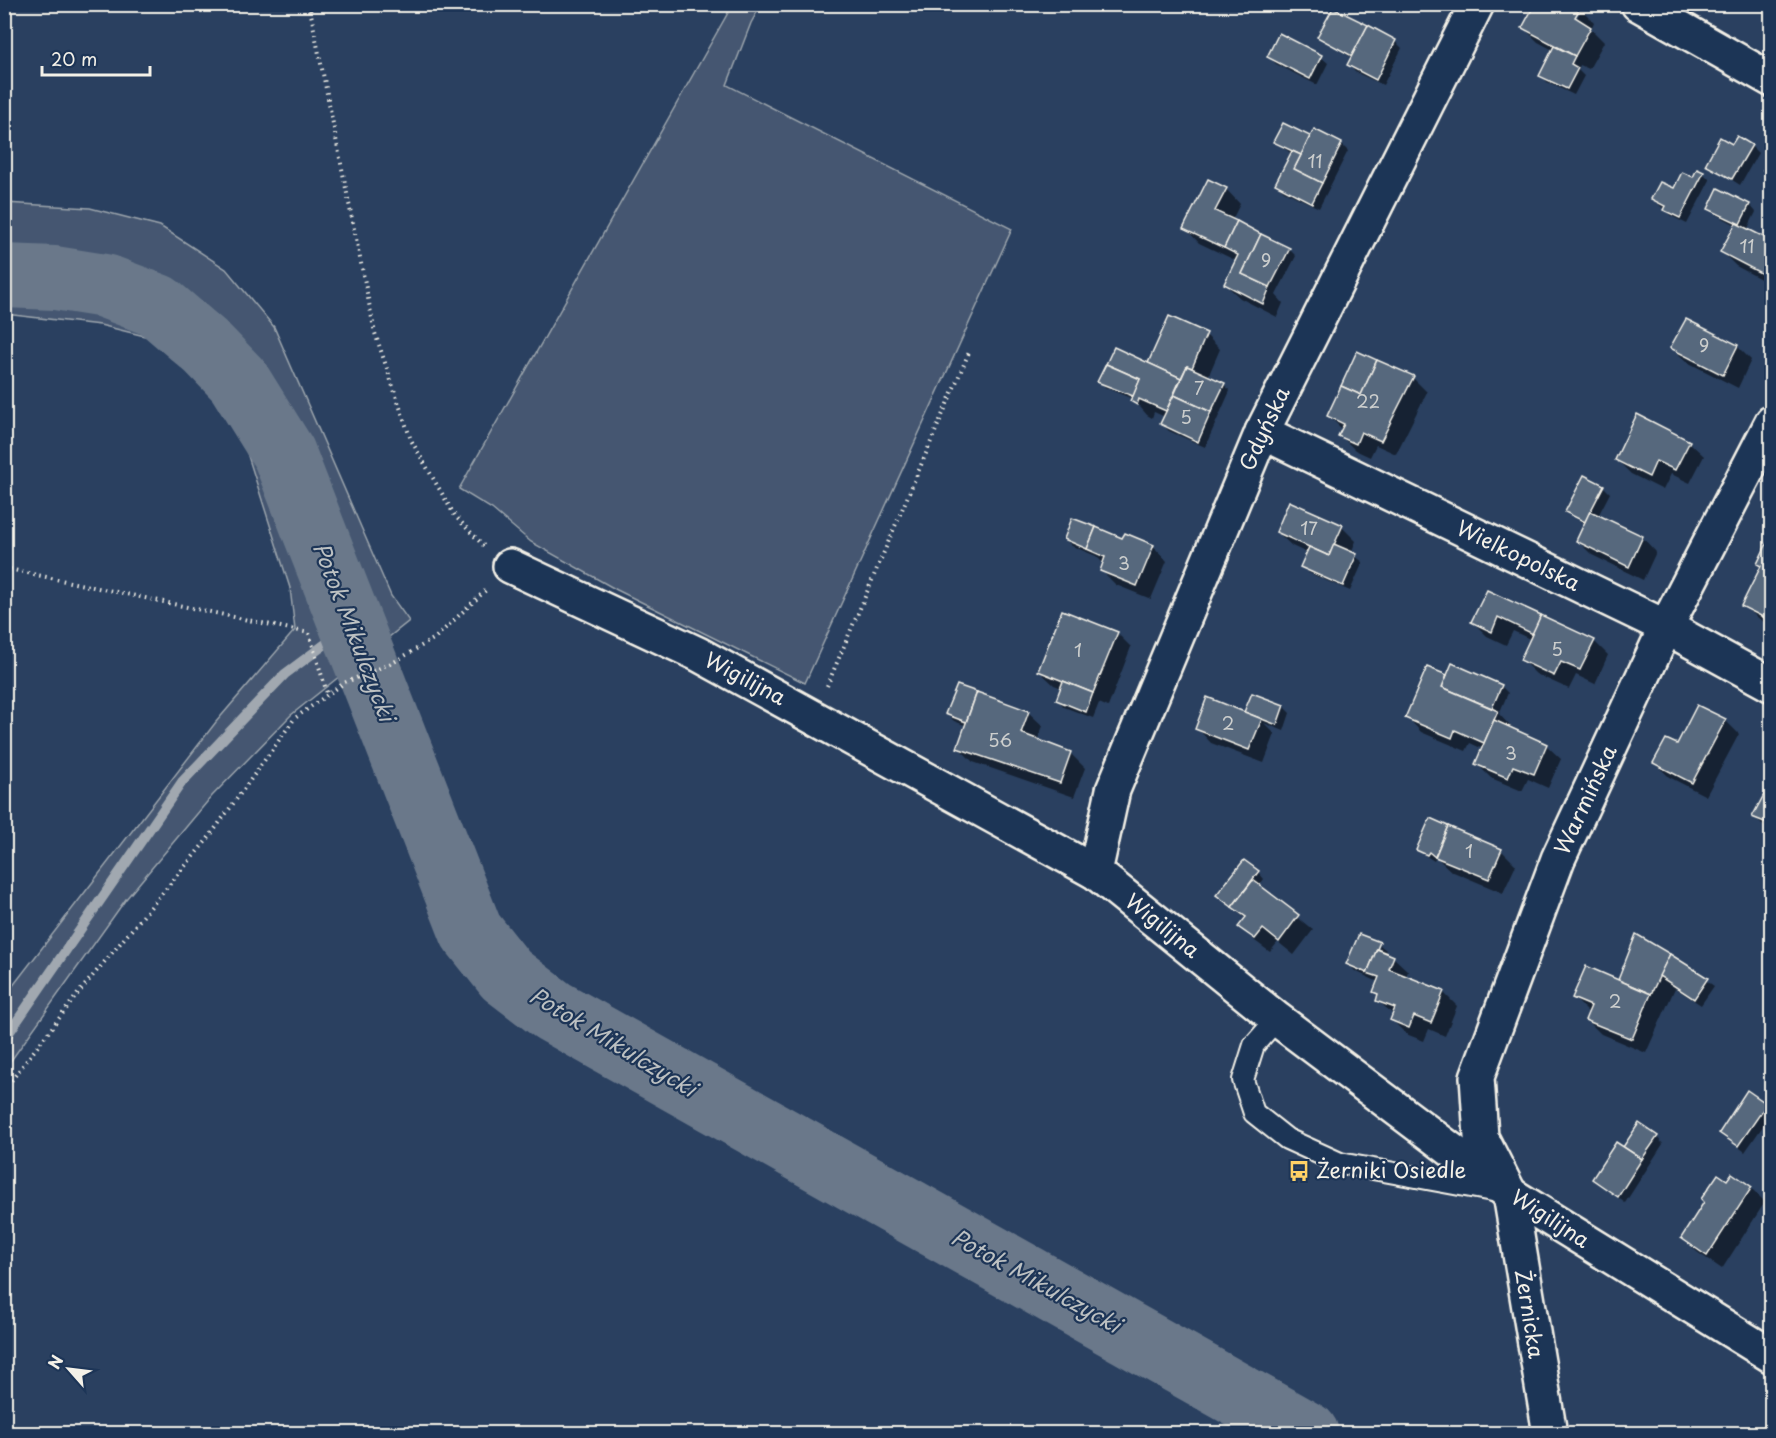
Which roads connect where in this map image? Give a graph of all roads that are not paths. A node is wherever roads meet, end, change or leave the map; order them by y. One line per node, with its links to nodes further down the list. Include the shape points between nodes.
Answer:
1 (1477, 4): 5 (street, Gdyńska)
2 (1638, 4): 3 (street)
3 (1772, 80)
4 (1772, 422): 7 (street, Warmińska)
5 (1262, 432): 7 (street, Wielkopolska); 9 (street, Gdyńska, via 1113,790)
6 (510, 566): 9 (street, Wigilijna, via 698,654)
7 (1666, 627): 8 (street, Wielkopolska); 11 (street, Warmińska, via 1558,859 1476,1077 1481,1137)
8 (1772, 685)
9 (1095, 872): 10 (street, Wigilijna)
10 (1277, 1019): 11 (street, Wigilijna); 11 (lane, via 1254,1045 1243,1080 1254,1113 1287,1139 1340,1162)
11 (1510, 1194): 12 (street, Wigilijna); 13 (street, Żernicka)
12 (1772, 1356)
13 (1550, 1434)

